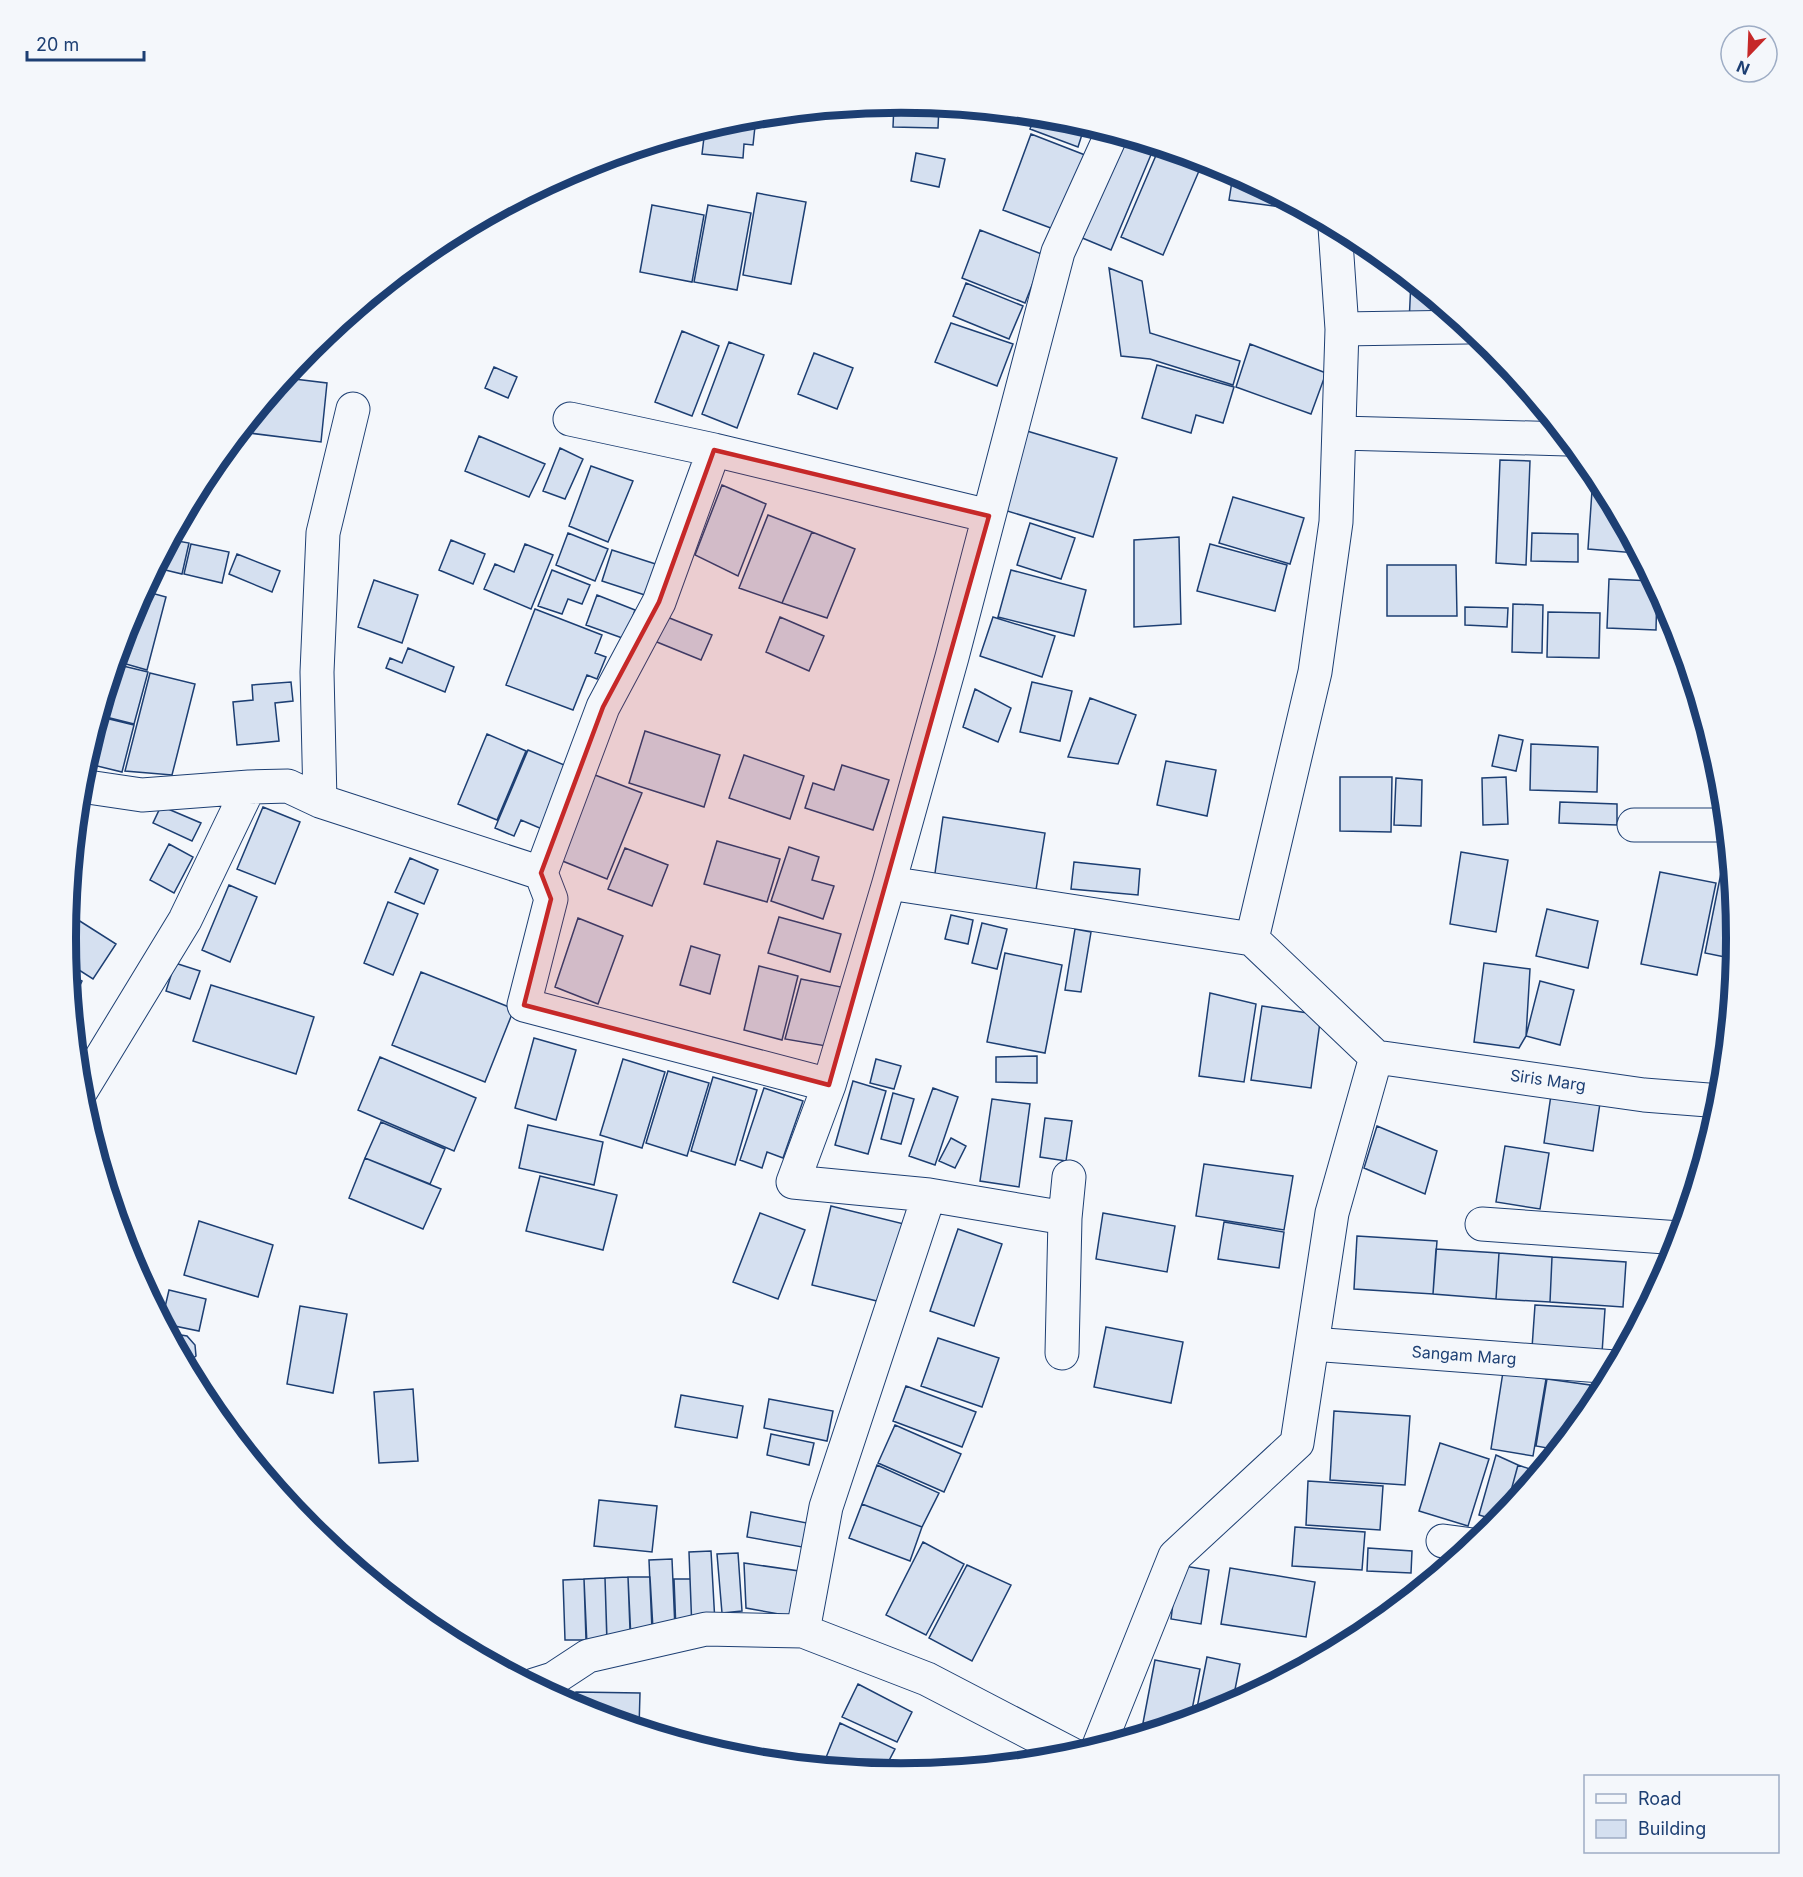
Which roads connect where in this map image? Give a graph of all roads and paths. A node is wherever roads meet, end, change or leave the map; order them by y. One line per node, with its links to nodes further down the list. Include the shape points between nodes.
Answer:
1 (1109, 140): 10 (street, via 1058,252)
2 (1336, 238): 4 (street)
3 (1455, 327): 4 (street)
4 (1342, 329): 7 (street)
5 (353, 409): 13 (street, via 322,533 317,672)
6 (570, 419): 9 (street)
7 (1341, 433): 8 (street); 18 (street, via 1336,522 1315,672)
8 (1558, 439)
9 (714, 450): 10 (street); 16 (street, via 658,602 603,707)
10 (989, 516): 17 (street)
11 (249, 786): 12 (street, via 142,795); 13 (street, via 288,786); 20 (street, via 185,920)
12 (91, 787)
13 (320, 801): 16 (street)
14 (1634, 825): 15 (street)
15 (1718, 825)
16 (541, 873): 21 (street, via 551,899 524,1005)
17 (889, 883): 18 (street); 21 (street)
18 (1252, 939): 19 (street)
19 (1376, 1057): 22 (street, Siris Marg, via 1644,1095); 28 (street, via 1332,1213)
20 (89, 1078)
21 (829, 1085): 24 (street, via 793,1182)
22 (1711, 1100)
23 (1069, 1177): 25 (street)
24 (929, 1195): 25 (street); 31 (street, via 826,1507)
25 (1065, 1218): 29 (street)
26 (1482, 1224): 27 (street)
27 (1670, 1237)
28 (1312, 1344): 30 (street, Sangam Marg); 33 (street, via 1298,1443 1175,1556)
29 (1062, 1353)
30 (1606, 1366)
31 (803, 1631): 32 (street, via 706,1629 588,1656); 34 (street, via 927,1679)
32 (549, 1684)
33 (1102, 1738)
34 (1060, 1748)

